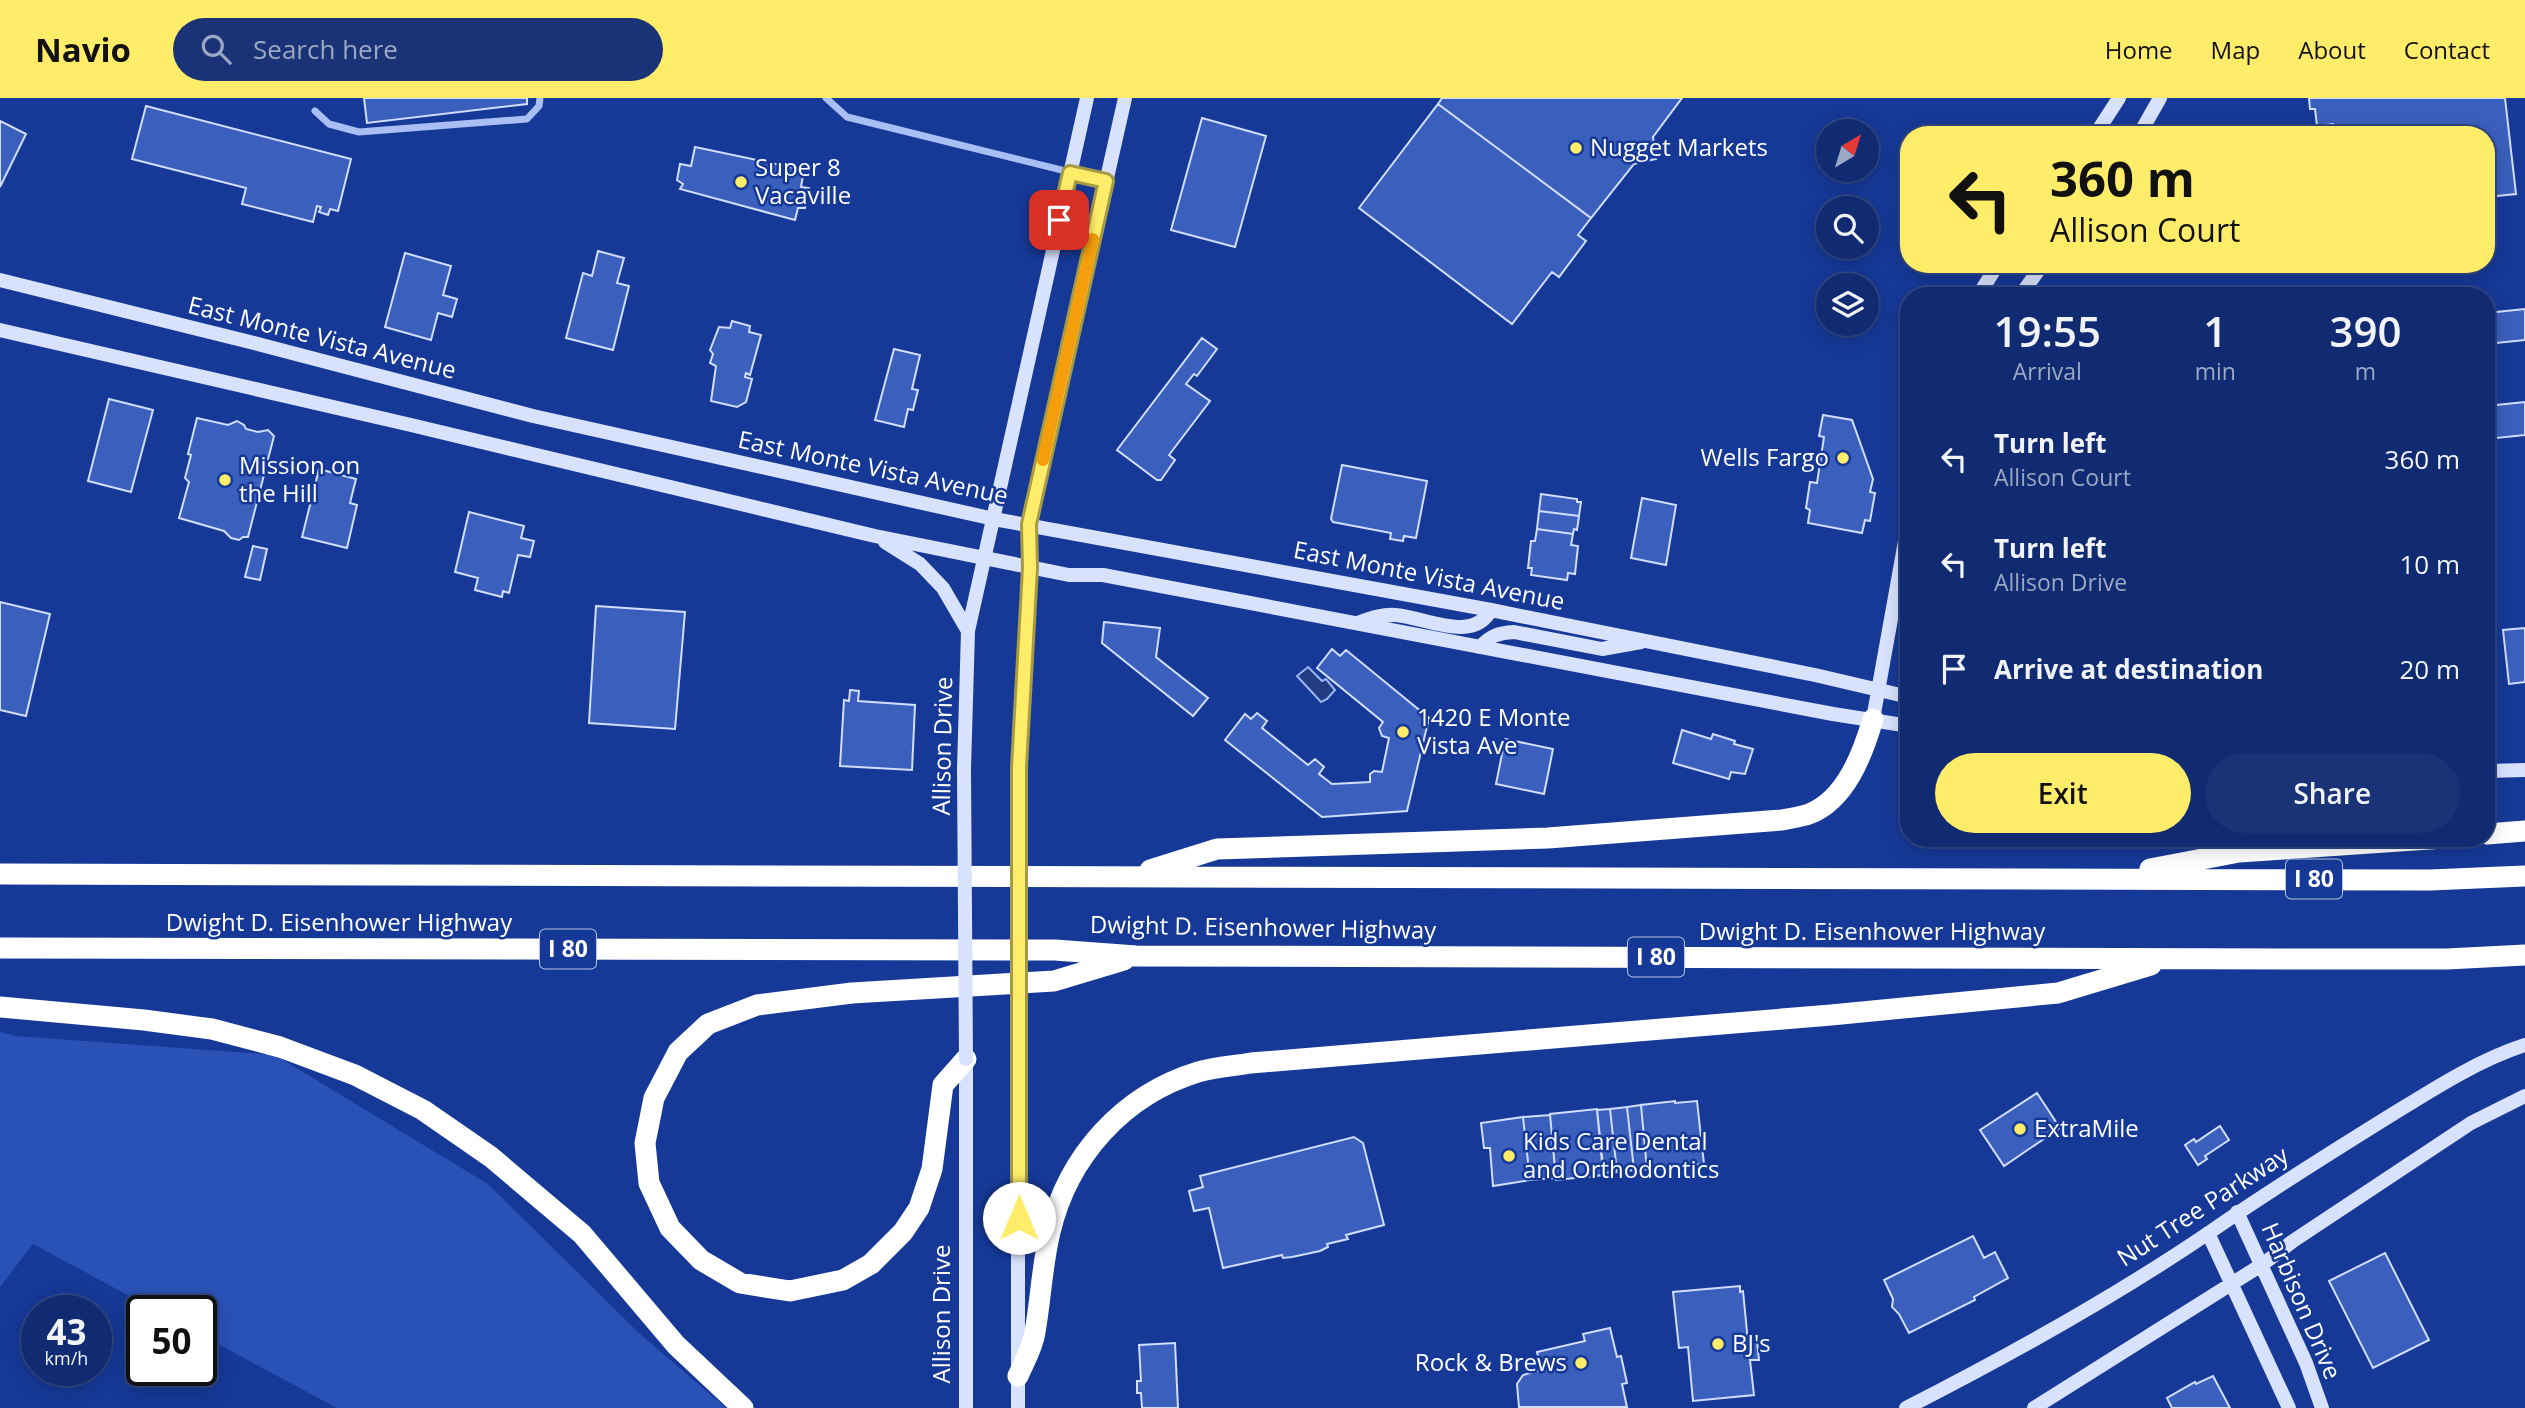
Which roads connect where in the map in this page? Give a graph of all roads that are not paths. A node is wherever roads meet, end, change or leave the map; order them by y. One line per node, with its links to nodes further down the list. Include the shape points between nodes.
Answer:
1 (540, 98): 7 (street, via 527,119 359,132 329,124)
2 (826, 98): 10 (street, via 846,117)
3 (1087, 98): 10 (main road, Allison Drive)
4 (1125, 98): 11 (main road)
5 (2119, 98): 8 (main road)
6 (2159, 99): 9 (main road)
7 (314, 111)
8 (2101, 126)
9 (2144, 126)
10 (1070, 173): 11 (street); 14 (main road, Allison Drive)
11 (1106, 181): 15 (main road)
12 (0, 281): 14 (main road, East Monte Vista Avenue, via 533,416)
13 (0, 330): 16 (main road)
14 (994, 519): 15 (main road, East Monte Vista Avenue); 17 (main road, Allison Drive)
15 (1029, 524): 18 (main road); 20 (main road, East Monte Vista Avenue)
16 (875, 536): 17 (main road); 22 (main road, via 920,564 943,588)
17 (984, 558): 18 (main road); 22 (main road, Allison Drive)
18 (1030, 568): 21 (main road, via 1103,575); 50 (main road, bridge, via 1019,767)
19 (1900, 569): 25 (main road)
20 (1491, 610): 21 (main road, via 1486,619 1470,627 1394,615); 23 (main road, East Monte Vista Avenue)
21 (1356, 623): 24 (main road)
22 (968, 631): 44 (main road, Allison Drive, bridge)
23 (1646, 641): 24 (main road, via 1602,649 1514,632 1494,634); 25 (main road, East Monte Vista Avenue)
24 (1480, 647): 27 (main road)
25 (1878, 691): 26 (main road, East Monte Vista Avenue); 27 (main road)
26 (1900, 695)
27 (1873, 719): 28 (main road); 35 (highway, via 1865,748 1832,801 1810,814 1548,838 1217,849)
28 (1900, 723)
29 (2525, 769): 30 (main road)
30 (2495, 771)
31 (2525, 831): 32 (highway)
32 (2495, 833)
33 (2312, 847): 37 (highway, via 2239,852)
34 (0, 874): 35 (highway, Dwight D. Eisenhower Highway / I 80)
35 (1129, 876): 37 (highway, Dwight D. Eisenhower Highway / I 80)
36 (2525, 876): 37 (highway, Dwight D. Eisenhower Highway / I 80, via 2430,880)
37 (2104, 878)
38 (0, 948): 40 (highway, Dwight D. Eisenhower Highway / I 80, via 1055,950)
39 (2525, 955): 41 (highway, Dwight D. Eisenhower Highway / I 80)
40 (1136, 956): 41 (highway, Dwight D. Eisenhower Highway / I 80); 44 (highway, via 1054,981 852,993 757,1005 708,1024 678,1052 660,1086 645,1143 649,1183 670,1228 701,1260 740,1283 790,1291 843,1280 871,1264 919,1208 932,1169 943,1085)
41 (2175, 958): 50 (highway, via 2058,993 1251,1063 1199,1072 1139,1098 1090,1147 1071,1175 1050,1231 1035,1335)
42 (0, 1007): 51 (highway, via 212,1029 280,1047 355,1075 423,1110 491,1157 582,1234 676,1345)
43 (2525, 1045): 46 (main road, Nut Tree Parkway, via 2497,1054 2429,1092)
44 (965, 1059): 52 (main road, Allison Drive)
45 (2525, 1096): 48 (main road, via 2471,1123)
46 (2237, 1212): 47 (main road, Nut Tree Parkway); 48 (main road, Harbison Drive)
47 (2208, 1233): 49 (main road); 54 (main road, Nut Tree Parkway, via 2056,1329)
48 (2263, 1264): 49 (main road); 57 (main road, Harbison Drive)
49 (2231, 1284): 55 (main road); 56 (main road)
50 (1018, 1376): 53 (main road)
51 (743, 1408)
52 (966, 1408)
53 (1018, 1408)
54 (1906, 1408)
55 (2034, 1408)
56 (2289, 1408)
57 (2322, 1408)

